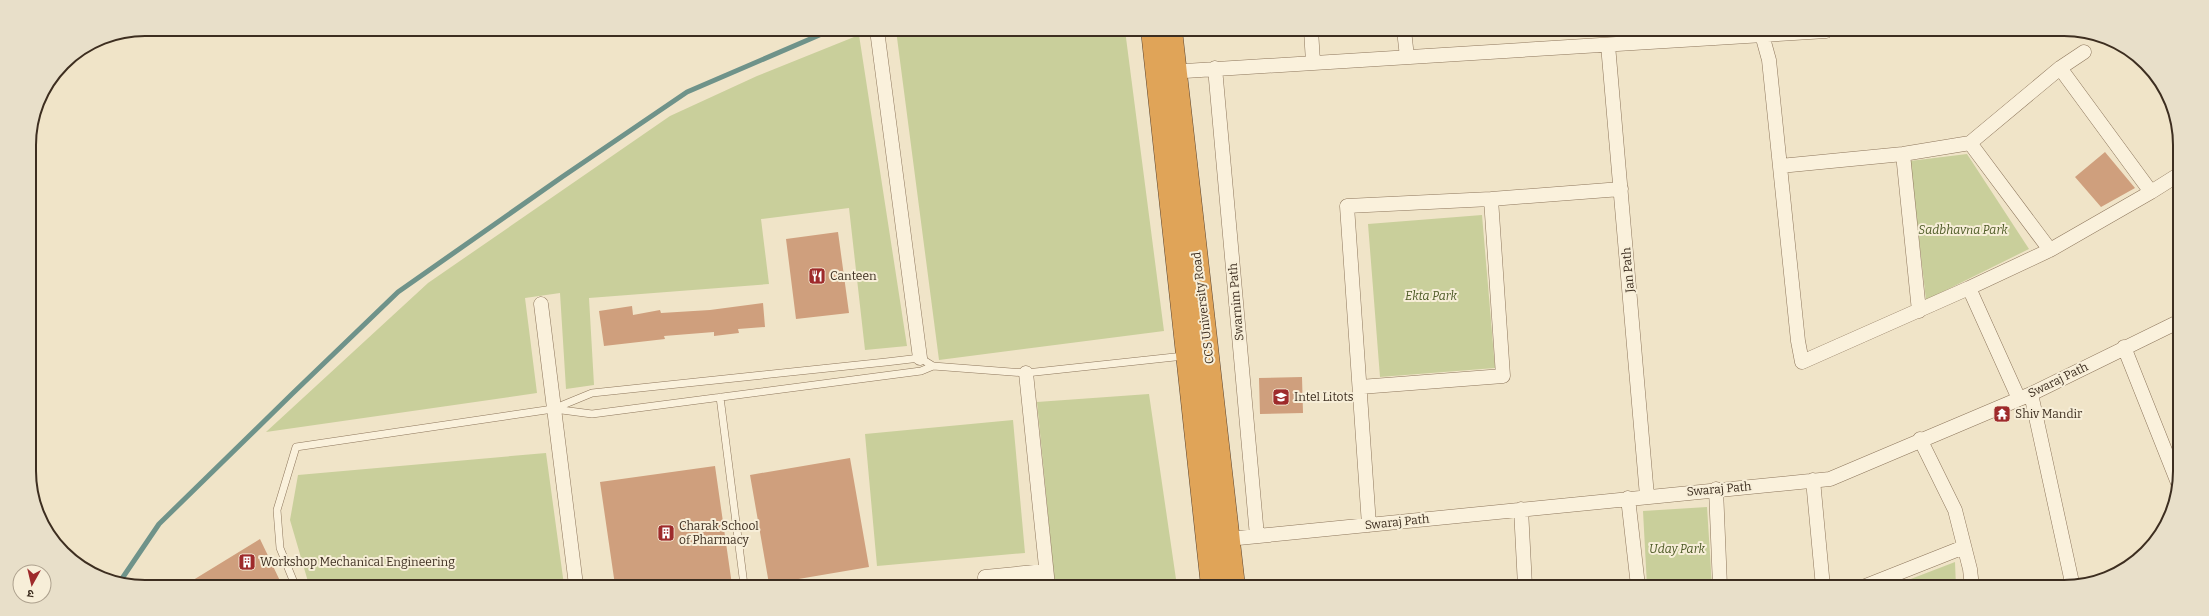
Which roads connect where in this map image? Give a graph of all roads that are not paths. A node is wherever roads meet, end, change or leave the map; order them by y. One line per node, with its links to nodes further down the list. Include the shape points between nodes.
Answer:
1 (878, 36): 29 (street)
2 (1154, 36): 14 (highway, CCS University Road)
3 (1170, 36): 14 (highway, CCS University Road)
4 (1311, 36): 11 (street)
5 (1405, 36): 10 (street)
6 (1724, 36): 8 (street)
7 (1763, 36): 17 (street, via 1768,57)
8 (1608, 45): 10 (street); 19 (street, Jan Path)
9 (2084, 52): 13 (street)
10 (1407, 57): 11 (street)
11 (1313, 62): 12 (street)
12 (1215, 68): 14 (street); 44 (street, Swarnim Path)
13 (2060, 68): 15 (street); 20 (street, via 2133,177)
14 (1166, 72): 28 (highway, CCS University Road); 45 (highway, CCS University Road, via 1210,361)
15 (1970, 143): 16 (street); 22 (street)
16 (1903, 154): 17 (street); 25 (street)
17 (1780, 166): 25 (street, via 1802,362)
18 (2173, 178): 20 (street)
19 (1621, 189): 21 (street); 40 (street, Jan Path)
20 (2151, 192): 22 (street)
21 (1491, 199): 32 (street, via 1503,376); 32 (street, via 1347,206)
22 (2050, 250): 23 (street)
23 (1970, 288): 25 (street); 33 (street)
24 (541, 304): 35 (street)
25 (1919, 311)
26 (2173, 324): 27 (street, Swaraj Path)
27 (2124, 347): 33 (street, Swaraj Path); 37 (street)
28 (1187, 355): 31 (lane); 53 (highway, CCS University Road)
29 (920, 358): 30 (lane); 35 (lane, via 592,393)
30 (933, 366): 31 (lane); 34 (lane, via 921,371)
31 (1026, 373): 47 (street)
32 (1360, 387): 43 (street)
33 (2025, 396): 36 (street, Swaraj Path); 61 (street)
34 (720, 397): 35 (lane, via 592,414); 50 (lane)
35 (554, 409): 48 (lane, via 296,447 277,510 280,548); 49 (street)
36 (1920, 440): 38 (street, Swaraj Path, via 1830,479); 46 (street, via 1955,510)
37 (2173, 470)
38 (1814, 480): 39 (street, Swaraj Path); 58 (street)
39 (1716, 490): 40 (street, Swaraj Path); 57 (street)
40 (1647, 496): 41 (street, Swaraj Path)
41 (1628, 498): 42 (street, Swaraj Path); 56 (street)
42 (1521, 509): 43 (street, Swaraj Path); 55 (street)
43 (1369, 525): 44 (street, Swaraj Path)
44 (1257, 536): 45 (street, Swaraj Path)
45 (1228, 539): 54 (highway, CCS University Road)
46 (1964, 547): 59 (street); 60 (street)
47 (1045, 571): 51 (street, via 986,577); 52 (street)
48 (293, 580)
49 (575, 580)
50 (742, 580)
51 (986, 580)
52 (1047, 580)
53 (1211, 580)
54 (1233, 580)
55 (1525, 580)
56 (1637, 580)
57 (1720, 580)
58 (1822, 580)
59 (1879, 580)
60 (1971, 580)
61 (2071, 580)

